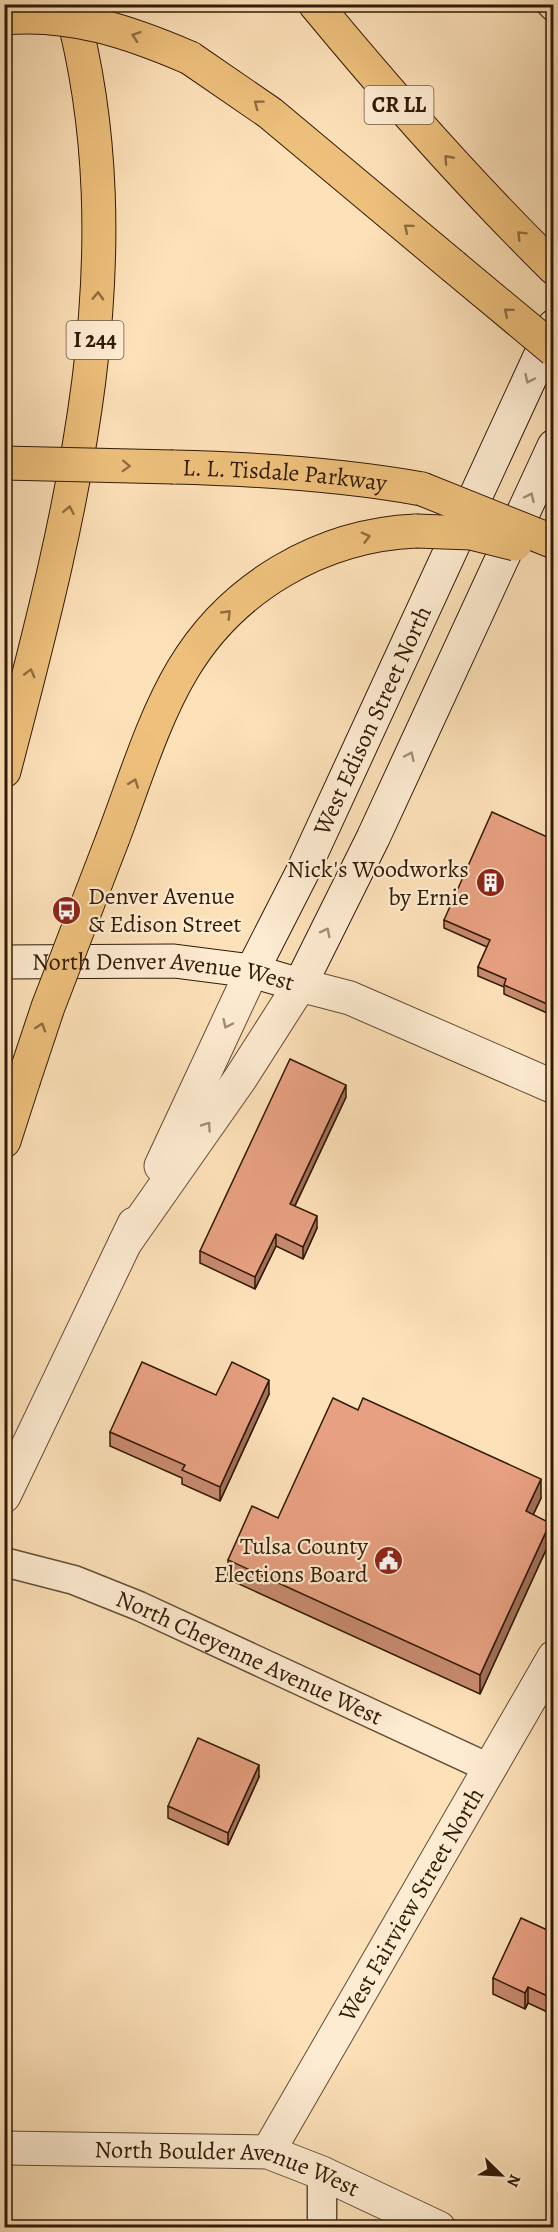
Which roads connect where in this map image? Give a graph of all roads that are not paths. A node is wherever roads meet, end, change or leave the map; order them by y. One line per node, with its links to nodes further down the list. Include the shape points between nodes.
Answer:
1 (70, 4): 11 (highway, I 244, one-way to 1, via 57,567 91,383 97,314 100,240 92,110)
2 (315, 4): 4 (highway, CR LL, one-way to 2, via 387,92)
3 (4, 18): 6 (highway, one-way to 3, bridge, via 277,118 190,58 105,26 53,16)
4 (554, 268)
5 (554, 326): 13 (street, West Edison Street North, one-way to 13, via 302,873)
6 (554, 350)
7 (554, 446): 14 (street, West Edison Street North, one-way to 7, via 373,838)
8 (4, 463): 9 (highway, L. L. Tisdale Parkway, one-way to 9, bridge, via 237,468 355,477 422,489)
9 (554, 542)
10 (554, 553): 16 (highway, one-way to 10, bridge, via 48,1007 166,703 207,634 245,596 280,571 317,552 385,532 471,533)
11 (4, 771)
12 (4, 962): 13 (street, North Denver Avenue West, via 174,961)
13 (252, 971): 14 (street, North Denver Avenue West); 17 (street, West Edison Street North, one-way to 17)
14 (300, 984): 15 (street, North Denver Avenue West, via 350,998); 17 (street, West Edison Street North, one-way to 14, via 240,1079)
15 (554, 1087)
16 (4, 1140)
17 (125, 1243): 18 (street, West Edison Street North)
18 (4, 1496)
19 (4, 1562): 21 (street, North Cheyenne Avenue West, via 74,1580 139,1606)
20 (554, 1657): 21 (street, West Fairview Street North)
21 (489, 1768): 23 (street, West Fairview Street North)
22 (4, 2148): 23 (street, North Boulder Avenue West)
23 (268, 2152): 24 (street, North Boulder Avenue West)
24 (322, 2173): 25 (street); 26 (street, North Boulder Avenue West)
25 (322, 2228)
26 (439, 2228)

